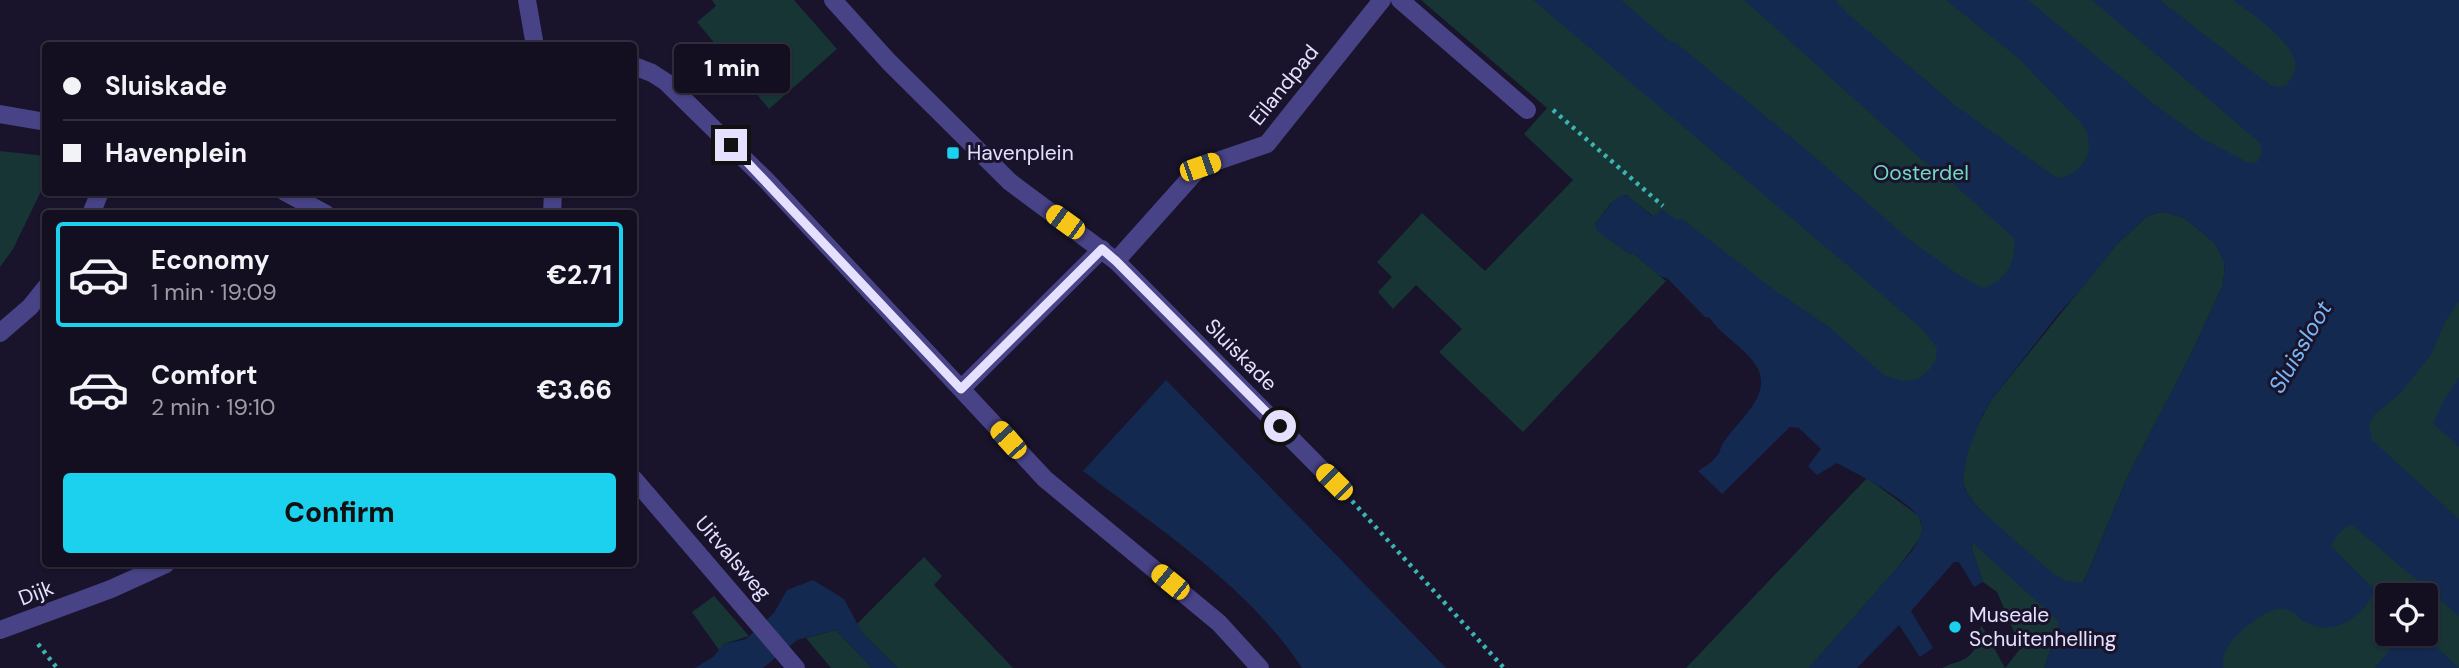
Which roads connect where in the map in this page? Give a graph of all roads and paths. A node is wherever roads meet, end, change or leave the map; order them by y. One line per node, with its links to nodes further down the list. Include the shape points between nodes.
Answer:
1 (527, 0): 5 (street)
2 (833, 0): 13 (street, via 1010,182)
3 (1382, 0): 13 (street, Eilandpad, via 1267,144 1200,167)
4 (1400, 0): 7 (street)
5 (534, 42)
6 (637, 67): 16 (street, via 679,93)
7 (1527, 110): 11 (path, via 1544,103)
8 (0, 114): 9 (street)
9 (42, 121)
10 (292, 196): 12 (street)
11 (1663, 206)
12 (319, 210)
13 (1109, 255): 16 (street); 18 (street, Sluiskade)
14 (42, 292): 15 (street)
15 (0, 333)
16 (961, 389): 22 (street, via 1045,479 1219,623)
17 (637, 482): 21 (street, Uitvalsweg)
18 (1334, 482): 23 (path)
19 (159, 567): 20 (street, Dijk)
20 (0, 630)
21 (794, 666)
22 (1260, 668)
23 (1504, 668)

